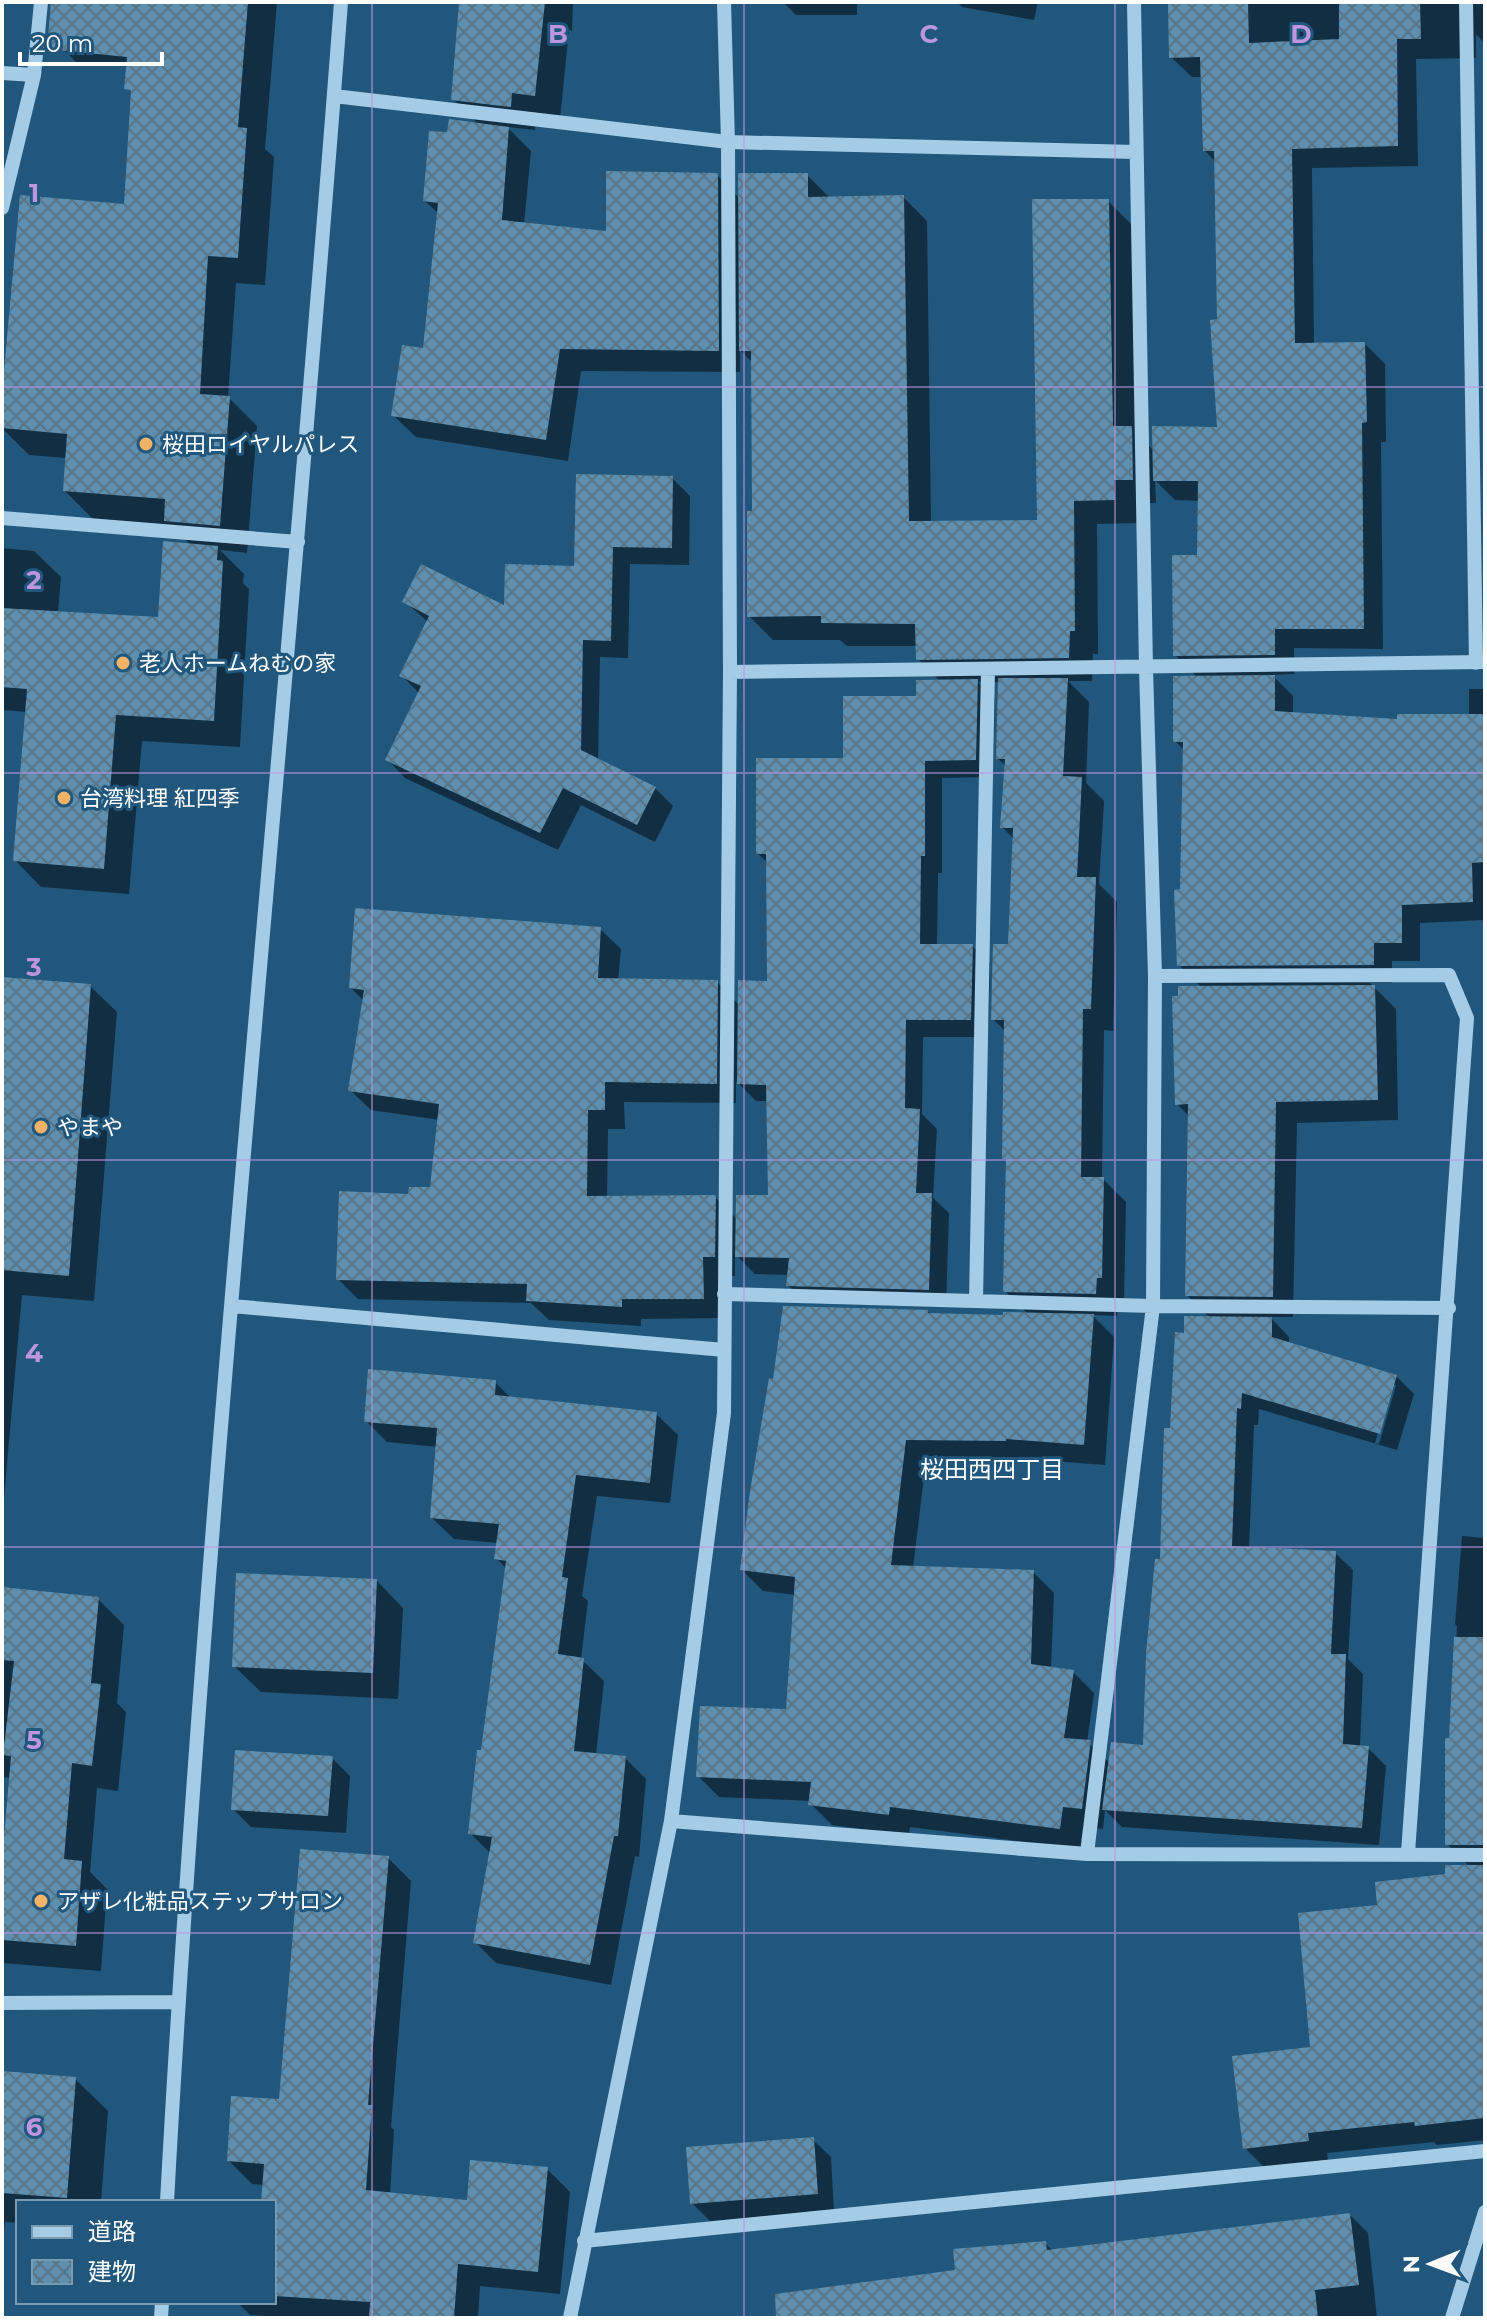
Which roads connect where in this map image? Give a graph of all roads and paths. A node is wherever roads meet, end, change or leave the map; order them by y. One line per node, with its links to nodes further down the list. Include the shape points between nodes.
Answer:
1 (41, 2): 7 (street)
2 (341, 2): 8 (street)
3 (724, 2): 9 (street)
4 (1134, 2): 10 (street)
5 (1466, 2): 14 (street)
6 (2, 73): 7 (street)
7 (34, 75): 11 (street)
8 (334, 96): 9 (street); 13 (street)
9 (728, 142): 10 (street); 17 (street)
10 (1136, 152): 15 (street)
11 (2, 208)
12 (2, 518): 13 (street)
13 (298, 542): 21 (street)
14 (1480, 662): 15 (street)
15 (1146, 668): 16 (street); 18 (street)
16 (988, 669): 17 (street); 20 (street)
17 (730, 672): 19 (street)
18 (1155, 976): 22 (street); 23 (street, via 1449,975 1467,1018)
19 (724, 1294): 20 (street); 24 (street)
20 (976, 1301): 22 (street)
21 (232, 1306): 24 (street); 29 (street)
22 (1153, 1306): 23 (street); 27 (street)
23 (1449, 1308): 26 (street)
24 (724, 1350): 25 (street, via 724,1413)
25 (671, 1821): 27 (street); 34 (street)
26 (1408, 1853): 27 (street); 28 (street)
27 (1087, 1854)
28 (1485, 1855)
29 (178, 2002): 30 (street); 32 (street)
30 (2, 2003)
31 (1485, 2151): 34 (street)
32 (167, 2200)
33 (1485, 2212): 36 (street)
34 (584, 2241): 35 (street)
35 (570, 2318)
36 (1452, 2318)

